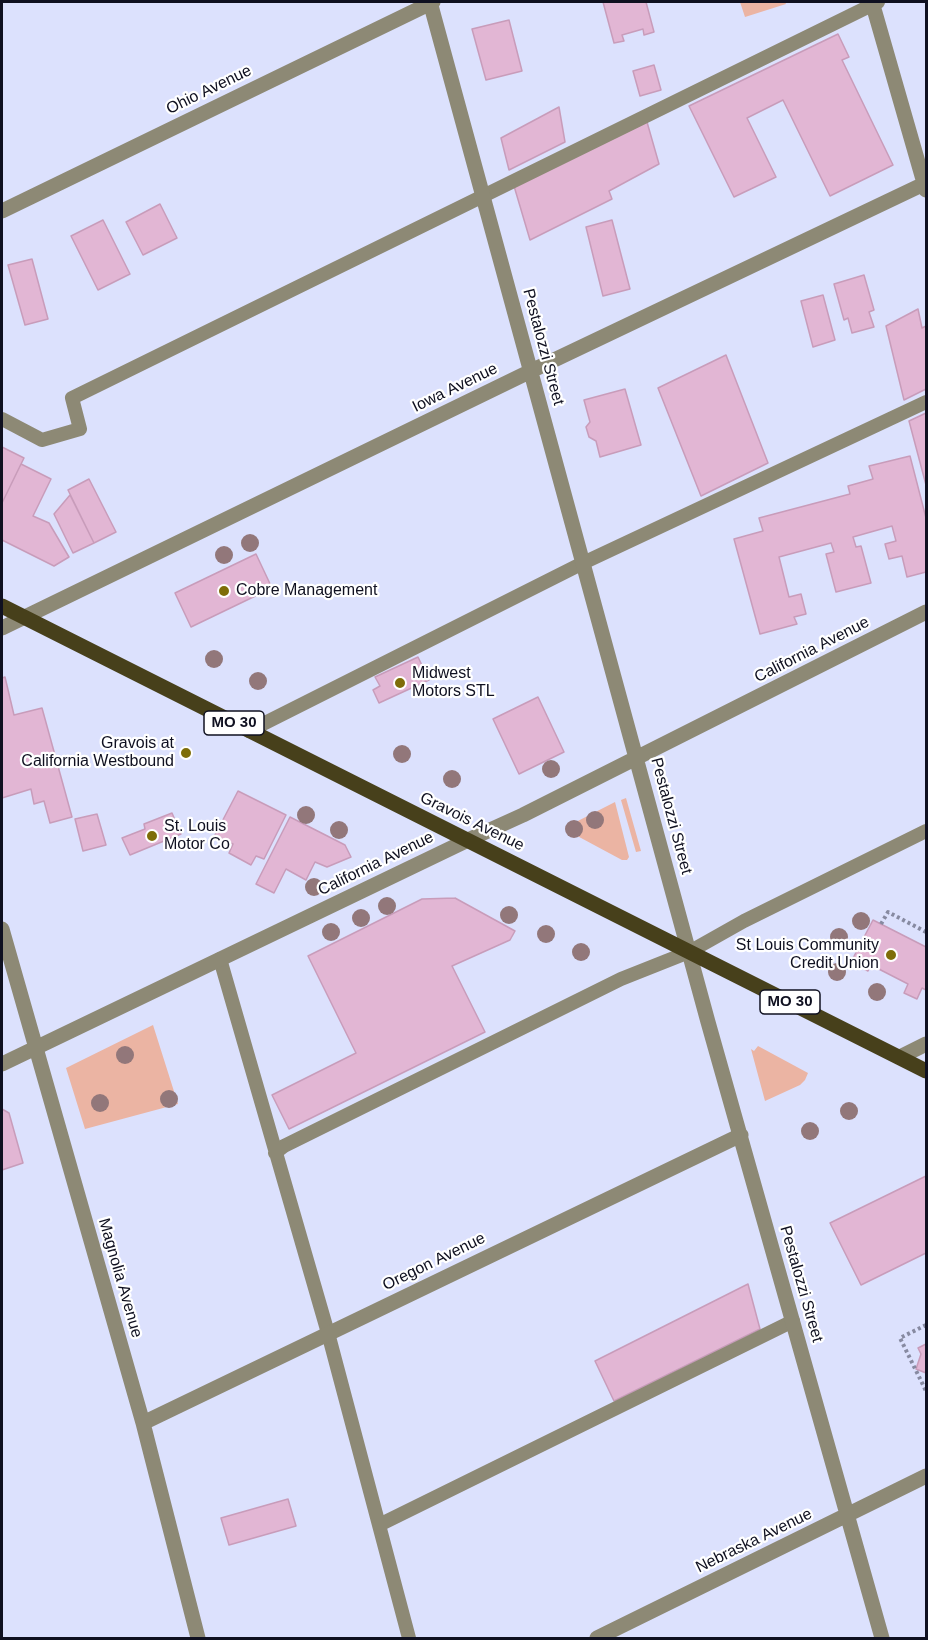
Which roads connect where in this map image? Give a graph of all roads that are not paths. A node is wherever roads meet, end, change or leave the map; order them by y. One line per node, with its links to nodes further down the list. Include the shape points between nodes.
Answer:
1 (431, 2): 4 (street, Pestalozzi Street); 5 (street, Ohio Avenue)
2 (874, 2): 3 (street, via 885,52); 4 (lane)
3 (926, 186): 6 (street, Iowa Avenue)
4 (483, 196): 6 (street, Pestalozzi Street); 8 (lane, via 72,398 80,429 42,440)
5 (2, 211)
6 (531, 371): 9 (street, Pestalozzi Street); 12 (street, Iowa Avenue)
7 (927, 402): 9 (lane)
8 (2, 419)
9 (583, 563): 14 (lane); 15 (street, Pestalozzi Street)
10 (2, 606): 12 (main road, Gravois Avenue / MO 30)
11 (927, 612): 15 (street, California Avenue)
12 (24, 617): 13 (street, Iowa Avenue); 14 (main road, Gravois Avenue / MO 30)
13 (2, 628)
14 (249, 731): 17 (main road, Gravois Avenue / MO 30)
15 (637, 759): 17 (street, California Avenue); 19 (street, Pestalozzi Street)
16 (927, 831): 19 (lane)
17 (468, 840): 19 (main road, Gravois Avenue / MO 30); 20 (street, California Avenue)
18 (2, 929): 22 (street, Magnolia Avenue)
19 (689, 952): 23 (main road, Gravois Avenue / MO 30); 26 (street, Pestalozzi Street); 27 (lane, via 621,979)
20 (220, 959): 22 (street, California Avenue); 27 (lane)
21 (927, 1044): 23 (street)
22 (36, 1047): 24 (street, California Avenue); 30 (street, Magnolia Avenue)
23 (900, 1057): 25 (main road, Gravois Avenue / MO 30)
24 (2, 1064)
25 (927, 1071)
26 (741, 1135): 28 (street, Pestalozzi Street); 29 (street, Oregon Avenue)
27 (275, 1153): 29 (lane)
28 (793, 1321): 32 (street, Pestalozzi Street); 33 (lane)
29 (328, 1333): 30 (street, Oregon Avenue); 33 (lane)
30 (143, 1422): 34 (street, Magnolia Avenue)
31 (927, 1476): 32 (street, Nebraska Avenue)
32 (847, 1515): 36 (street, Nebraska Avenue); 37 (street, Pestalozzi Street)
33 (379, 1525): 35 (lane)
34 (198, 1638)
35 (409, 1638)
36 (597, 1638)
37 (882, 1638)

